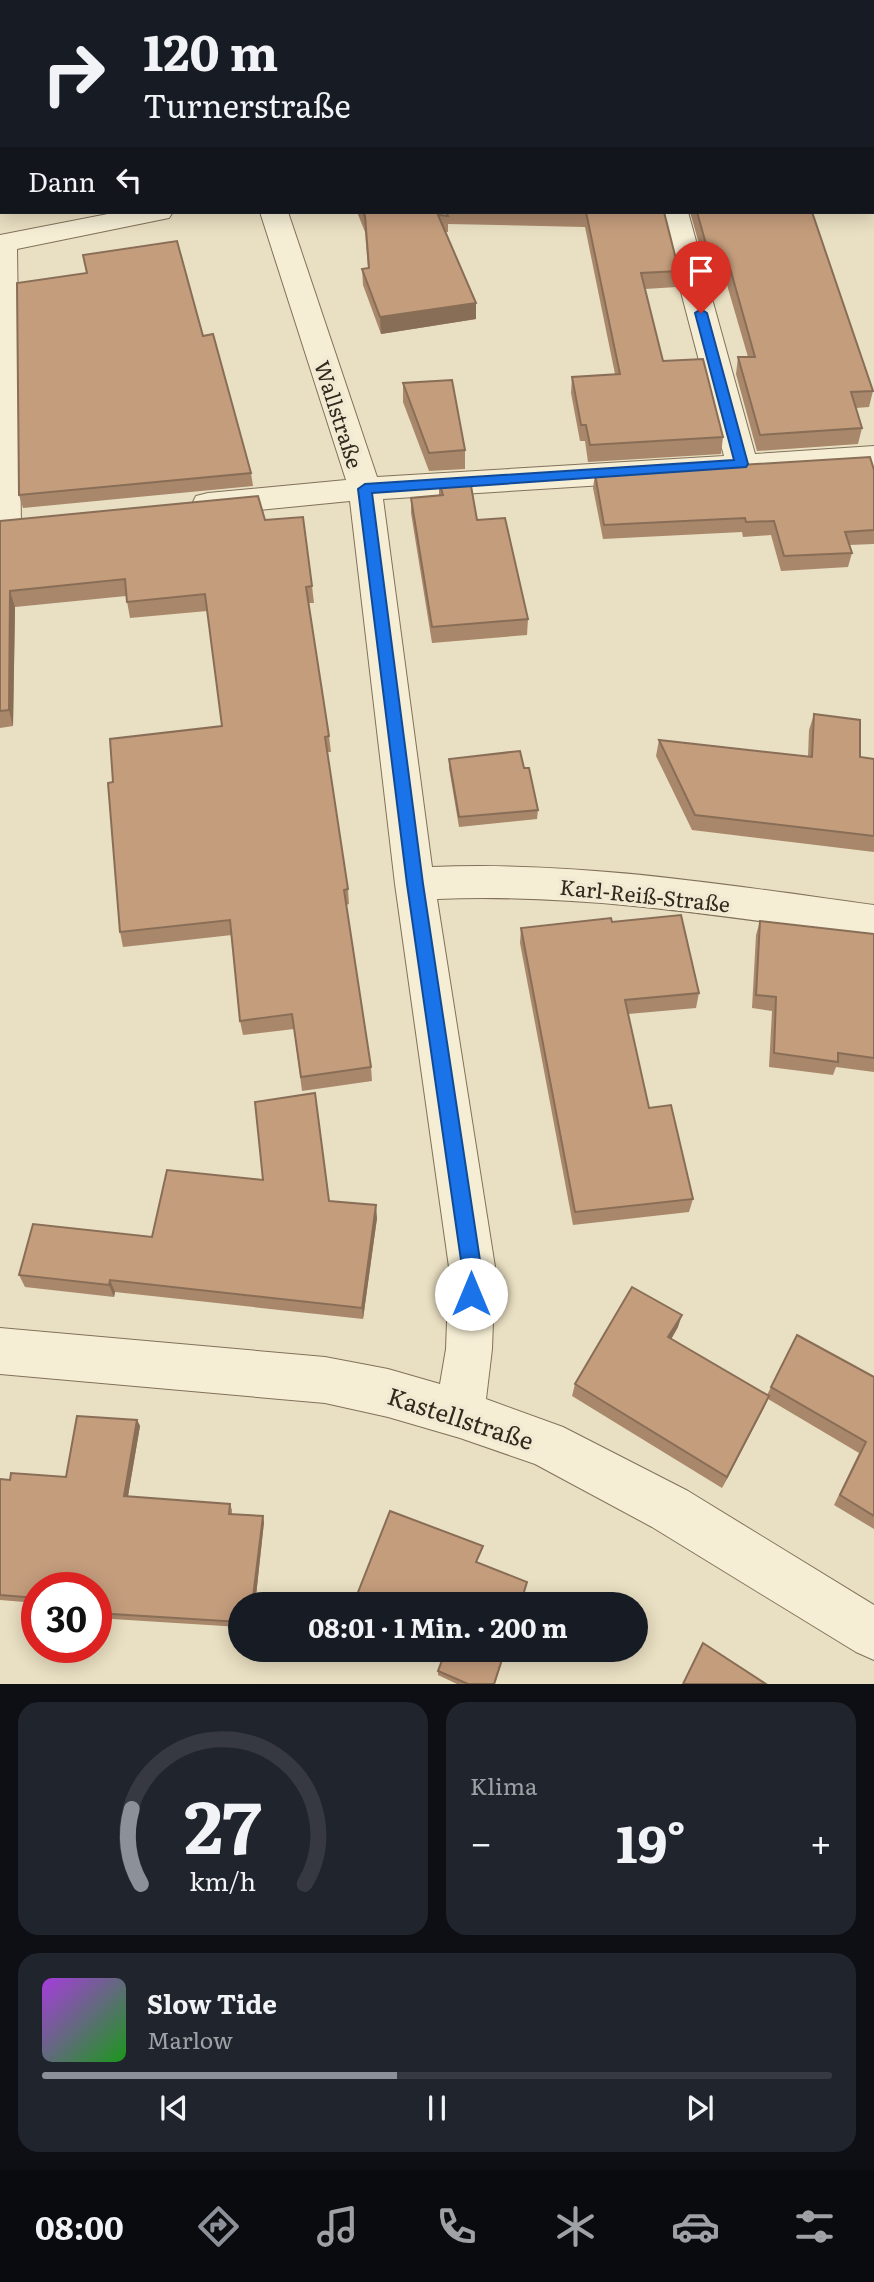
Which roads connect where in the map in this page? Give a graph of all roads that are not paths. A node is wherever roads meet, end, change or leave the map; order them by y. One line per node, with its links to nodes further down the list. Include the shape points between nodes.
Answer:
1 (149, 214): 4 (street)
2 (275, 214): 7 (street, Wallstraße)
3 (675, 214): 6 (street)
4 (1, 244): 9 (street)
5 (874, 457): 6 (street)
6 (741, 464): 7 (street)
7 (365, 489): 8 (street); 10 (street, Wallstraße)
8 (185, 506)
9 (12, 523)
10 (415, 884): 11 (street, Karl-Reiß-Straße, via 527,882); 13 (street, Wallstraße, via 472,1267 469,1349)
11 (874, 921)
12 (0, 1351): 13 (street, Kastellstraße, via 325,1380)
13 (460, 1414): 14 (street, Kastellstraße, via 546,1444 670,1509)
14 (874, 1634)

